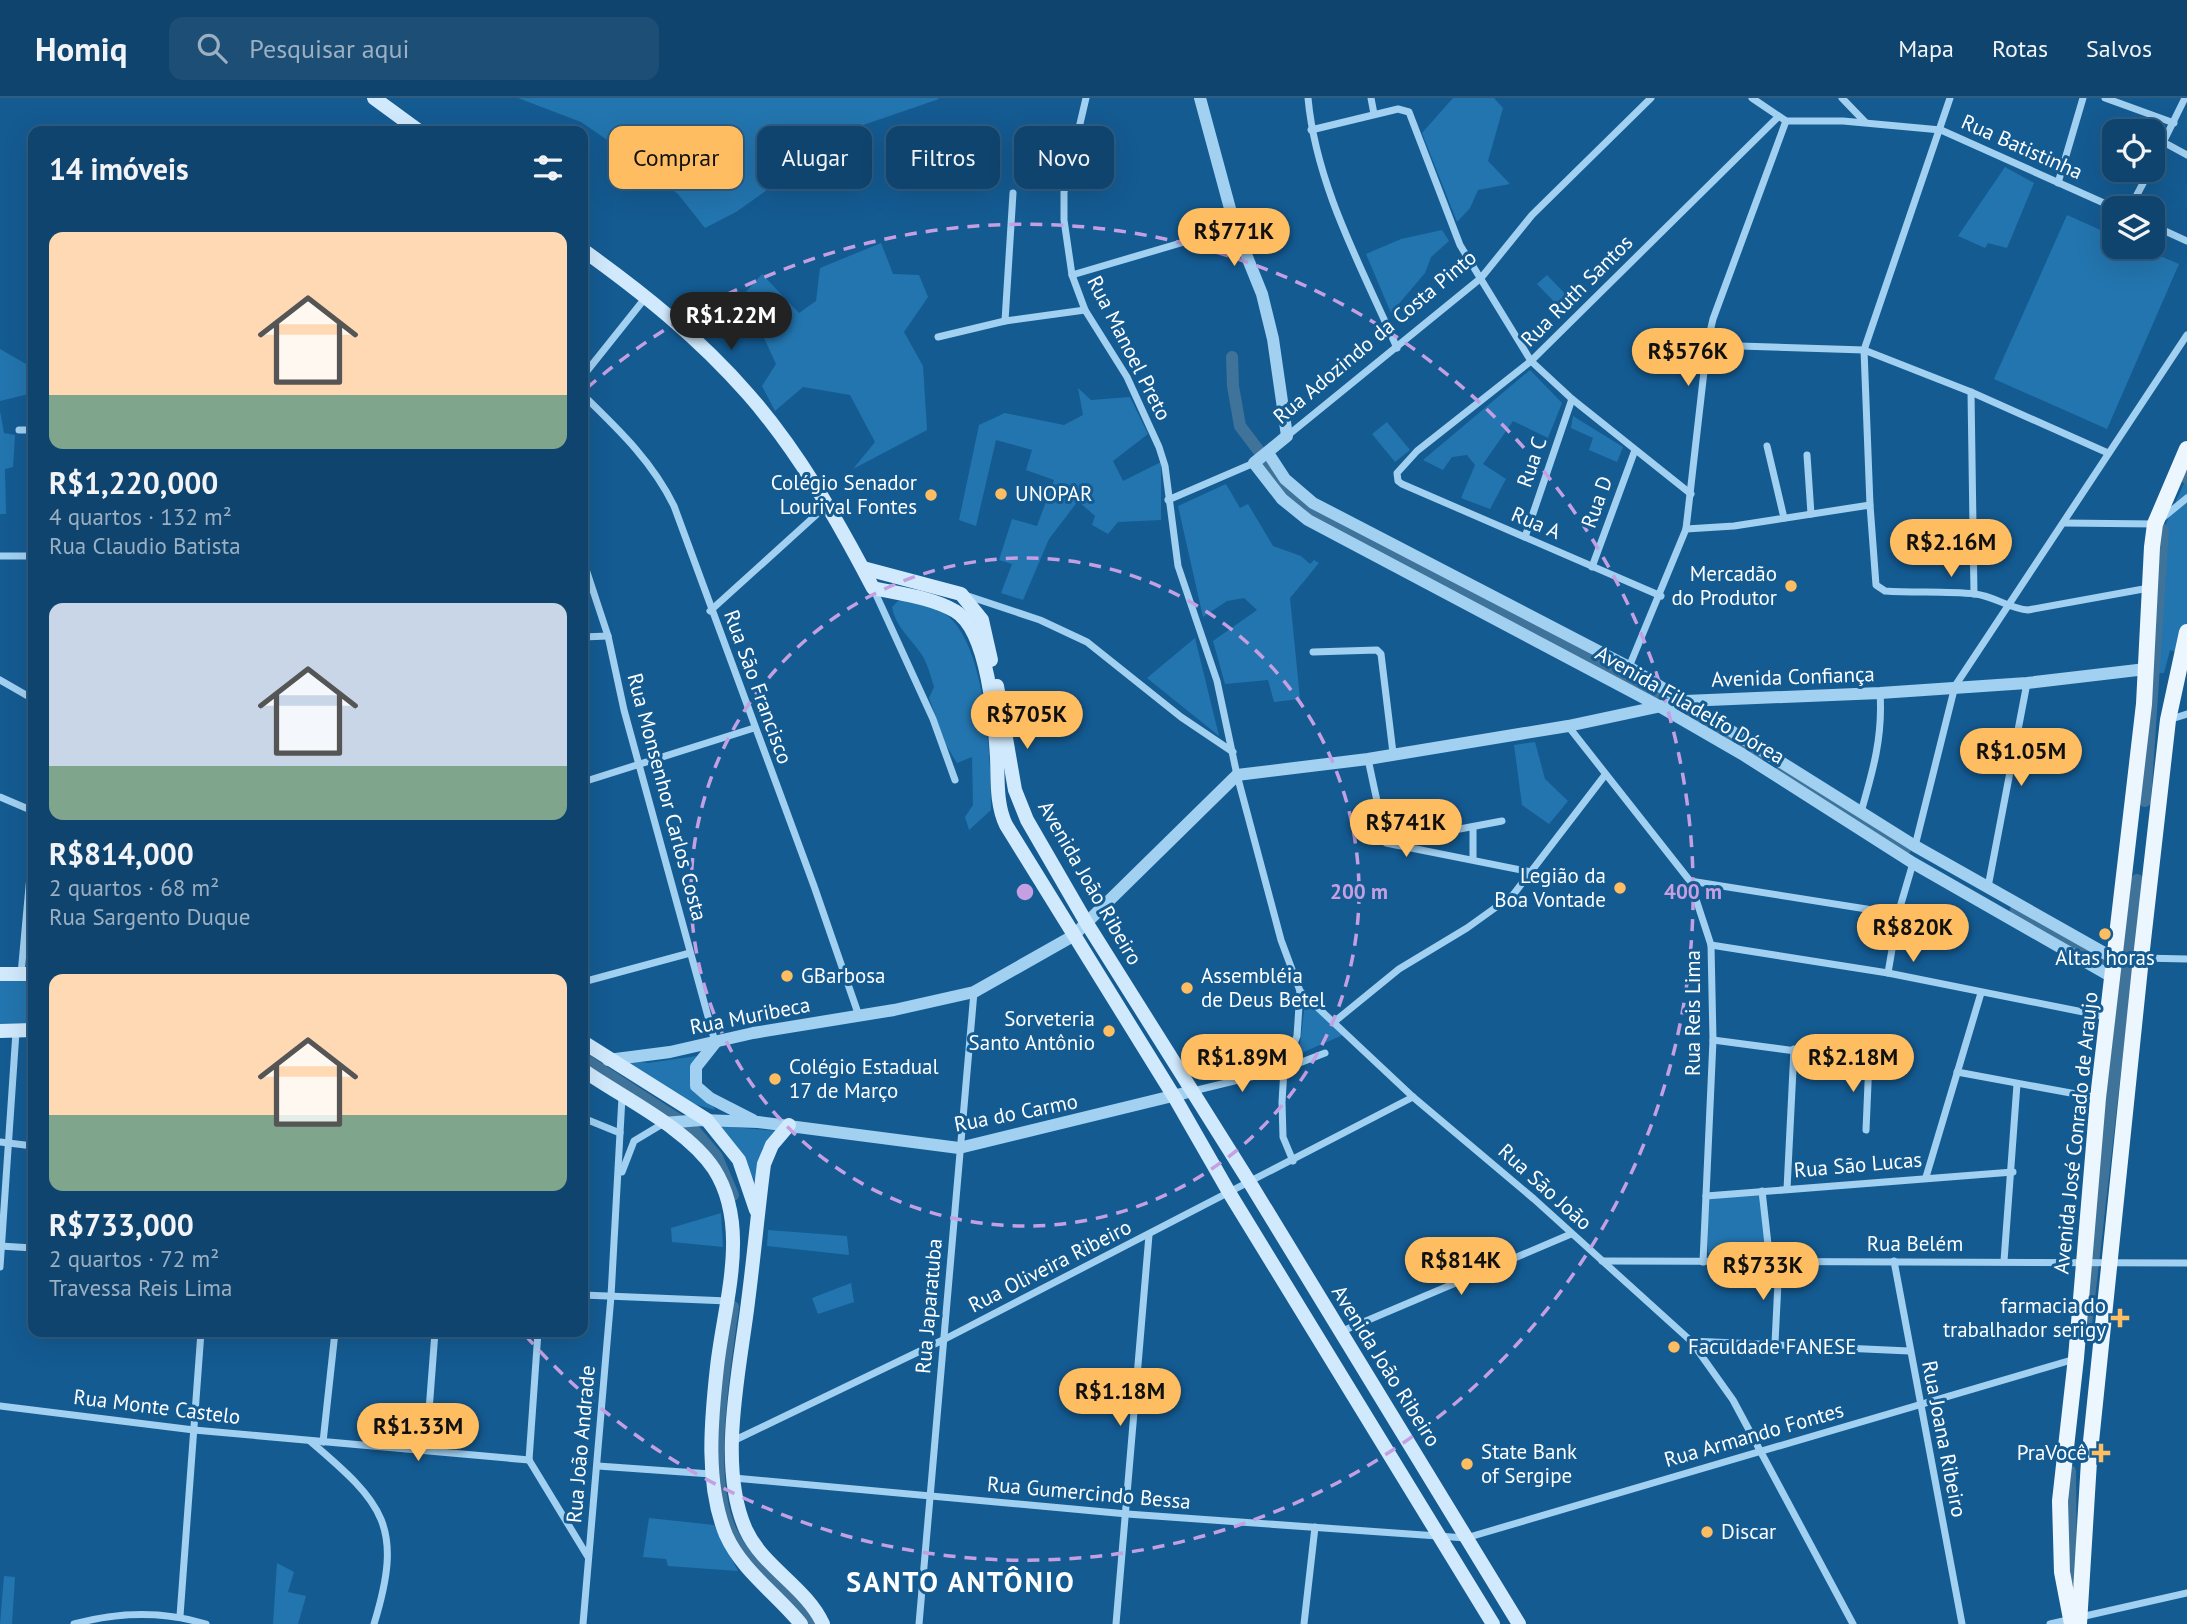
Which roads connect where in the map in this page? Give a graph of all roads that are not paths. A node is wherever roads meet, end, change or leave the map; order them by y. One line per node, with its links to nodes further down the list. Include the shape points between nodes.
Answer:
1 (1086, 98): 30 (street, Rua Manoel Preto, via 1064,192)
2 (1200, 98): 26 (street)
3 (1308, 98): 19 (street)
4 (1371, 98): 13 (street)
5 (1651, 98): 31 (street, Rua Adozindo da Costa Pinto, via 1532,215)
6 (1752, 98): 14 (street, Rua Batistinha)
7 (1842, 98): 16 (street)
8 (1950, 98): 20 (street)
9 (2083, 98): 23 (street)
10 (2105, 98): 17 (street)
11 (2185, 98): 17 (street)
12 (377, 99): 18 (main road)
13 (1374, 114): 19 (street); 31 (street, via 1402,109 1413,116 1454,231)
14 (1777, 118): 15 (street, Rua Batistinha); 40 (street, Rua Ruth Santos)
15 (1786, 121): 16 (street, Rua Batistinha); 37 (street, via 1717,304)
16 (1865, 122): 20 (street, Rua Batistinha)
17 (2174, 123): 21 (street)
18 (412, 126)
19 (1311, 130): 38 (street, via 1344,228)
20 (1941, 130): 23 (street, Rua Batistinha); 39 (street)
21 (2165, 143): 22 (street)
22 (2187, 155)
23 (2058, 183): 25 (street, Rua Batistinha)
24 (1013, 193): 34 (street)
25 (2102, 202)
26 (1235, 227): 30 (street); 47 (street, via 1262,294)
27 (2165, 231): 28 (street)
28 (2187, 242)
29 (588, 254): 32 (main road)
30 (1072, 275): 33 (street, Rua Manoel Preto)
31 (1481, 278): 38 (street, Rua Adozindo da Costa Pinto); 40 (street)
32 (647, 296): 41 (street); 58 (main road, via 749,395)
33 (1085, 310): 34 (street); 57 (street, Rua Manoel Preto, via 1146,415 1165,466)
34 (1006, 321): 36 (street)
35 (2187, 335): 51 (street)
36 (937, 337)
37 (1707, 345): 39 (street); 55 (street)
38 (1397, 348): 47 (street, Rua Adozindo da Costa Pinto)
39 (1864, 350): 42 (street); 59 (street)
40 (1531, 361): 43 (street); 54 (street, Rua Ruth Santos, via 1417,451 1399,470)
41 (588, 370)
42 (1970, 392): 51 (street); 74 (street)
43 (1572, 399): 50 (street); 65 (street, Rua C)
44 (588, 400): 77 (street, Rua São Francisco, via 627,438 660,480 682,525)
45 (19, 430): 46 (street)
46 (28, 430)
47 (1287, 436): 53 (street, Rua Adozindo da Costa Pinto)
48 (1767, 446): 61 (street)
49 (2187, 449): 63 (main road, Avenida José Conrado de Araujo)
50 (1635, 450): 55 (street); 68 (street, Rua D)
51 (2108, 453): 62 (street)
52 (1807, 455): 60 (street)
53 (1261, 458): 57 (street); 82 (street, Avenida Filadelfo Dórea, via 1313,503); 90 (street, Avenida Filadelfo Dórea, via 1282,499 1308,520)
54 (1398, 481): 65 (street, Rua A)
55 (1691, 494): 64 (street)
56 (2187, 498): 63 (street)
57 (1168, 500): 95 (street, Rua Manoel Preto, via 1178,566 1217,681)
58 (827, 505): 69 (main road); 77 (street)
59 (1870, 505): 60 (street); 74 (street, via 1876,583 1882,590)
60 (1811, 514): 61 (street)
61 (1784, 518): 64 (street)
62 (2064, 523): 63 (street); 76 (street)
63 (2155, 524): 72 (main road, Avenida José Conrado de Araujo)
64 (1686, 529): 75 (street)
65 (1525, 537): 68 (street, Rua A)
66 (0, 556): 67 (street)
67 (28, 556)
68 (1592, 567): 75 (street, Rua A)
69 (863, 568): 71 (main road); 73 (main road)
70 (588, 576): 79 (street, Rua Monsenhor Carlos Costa)
71 (873, 588): 102 (street, via 933,719); 119 (main road, Avenida João Ribeiro, via 933,602 958,612 969,625 980,649 996,734 1000,810)
72 (2149, 588): 76 (street, via 2028,610); 83 (main road, Avenida José Conrado de Araujo)
73 (961, 594): 95 (street, via 1040,620 1087,642); 118 (main road, Avenida João Ribeiro, via 985,631 1020,804)
74 (1974, 594): 76 (street)
75 (1661, 596): 82 (street)
76 (2009, 604): 86 (street)
77 (710, 611): 94 (street, Rua São Francisco)
78 (2186, 634): 92 (main road)
79 (608, 636): 80 (street); 98 (street, Rua Monsenhor Carlos Costa)
80 (588, 637)
81 (1313, 652): 96 (street, via 1377,650 1381,654)
82 (1629, 667): 89 (street, Avenida Filadelfo Dórea)
83 (2146, 669): 85 (street, Avenida Confiança); 104 (main road, Avenida José Conrado de Araujo)
84 (0, 680): 88 (street)
85 (2027, 683): 86 (street, Avenida Confiança); 116 (street)
86 (1955, 686): 87 (street, Avenida Confiança); 110 (street)
87 (1880, 693): 89 (street, Avenida Confiança); 106 (street, via 1879,751)
88 (28, 695)
89 (1683, 701): 90 (street, Avenida Confiança); 106 (street, Avenida Filadelfo Dórea)
90 (1660, 706): 93 (street, Avenida Confiança); 112 (street, Avenida Filadelfo Dórea)
91 (2187, 714): 92 (street)
92 (2168, 720): 113 (main road)
93 (1568, 726): 96 (street, Avenida Confiança); 100 (street, Rua Reis Lima)
94 (754, 729): 98 (street); 133 (street, Rua São Francisco)
95 (1233, 752): 99 (street, Rua Manoel Preto)
96 (1393, 753): 97 (street, Avenida Confiança)
97 (1368, 759): 99 (street, Avenida Confiança); 109 (street)
98 (639, 765): 101 (street); 122 (street, Rua Monsenhor Carlos Costa)
99 (1237, 775): 118 (street, Rua Muribeca); 130 (street, Rua São João)
100 (1605, 775): 114 (street); 115 (street, Rua Reis Lima)
101 (588, 780)
102 (955, 780)
103 (0, 797): 105 (street)
104 (2133, 806): 113 (main road); 125 (main road, Avenida José Conrado de Araujo)
105 (28, 809)
106 (1860, 813): 110 (street, Avenida Filadelfo Dórea)
107 (1502, 821): 108 (street)
108 (1472, 827): 109 (street); 111 (street)
109 (1386, 843): 111 (street)
110 (1915, 846): 116 (street, Avenida Filadelfo Dórea)
111 (1473, 859): 114 (street)
112 (1913, 863): 117 (street); 125 (street, Avenida Filadelfo Dórea)
113 (2151, 868): 123 (main road)
114 (1531, 872): 135 (street, via 1494,910 1413,959)
115 (1690, 881): 117 (street); 120 (street, Rua Reis Lima)
116 (1987, 888): 125 (street, Avenida Filadelfo Dórea)
117 (1898, 914): 126 (street)
118 (1086, 922): 119 (street, Rua Muribeca); 151 (main road, Avenida João Ribeiro)
119 (1073, 936): 131 (street, Rua Muribeca); 154 (main road, Avenida João Ribeiro)
120 (1712, 945): 126 (street); 139 (street, Rua Reis Lima)
121 (28, 952): 128 (street)
122 (690, 953): 129 (street); 140 (street, Rua Monsenhor Carlos Costa)
123 (2141, 958): 124 (street); 166 (main road)
124 (2187, 959)
125 (2114, 968): 134 (main road, Avenida José Conrado de Araujo)
126 (1888, 973): 132 (street)
127 (0, 974): 128 (main road)
128 (27, 974)
129 (588, 981)
130 (1300, 991): 135 (street, Rua São João); 147 (street, via 1297,1035)
131 (974, 992): 133 (street, Rua Muribeca); 165 (street, Rua Japaratuba)
132 (1981, 993): 134 (street); 148 (street)
133 (859, 1016): 140 (street, Rua Muribeca)
134 (2109, 1018): 155 (main road, Avenida José Conrado de Araujo)
135 (1334, 1022): 153 (street, Rua São João)
136 (0, 1031): 138 (main road)
137 (28, 1031): 138 (main road)
138 (16, 1032): 163 (street)
139 (1713, 1040): 142 (street); 176 (street, Rua Reis Lima)
140 (715, 1042): 144 (street, Rua Muribeca); 159 (street, via 696,1066 696,1086)
141 (588, 1046): 144 (main road)
142 (1794, 1049): 145 (street); 173 (street)
143 (1325, 1054): 147 (street, Rua do Carmo)
144 (607, 1060): 157 (main road)
145 (1869, 1060): 146 (street); 161 (street)
146 (1894, 1064)
147 (1284, 1069): 151 (street, Rua do Carmo); 167 (street, via 1282,1132)
148 (1957, 1072): 150 (street); 170 (street)
149 (588, 1073): 152 (main road)
150 (2017, 1084): 155 (street); 169 (street)
151 (1193, 1091): 154 (street, Rua do Carmo); 172 (main road, Avenida João Ribeiro)
152 (622, 1097): 158 (main road); 162 (street, Rua João Andrade)
153 (1413, 1097): 167 (street); 178 (street, Rua São João)
154 (1175, 1098): 165 (street, Rua do Carmo); 175 (main road, Avenida João Ribeiro)
155 (2098, 1098): 168 (main road, Avenida José Conrado de Araujo)
156 (588, 1120): 162 (street)
157 (704, 1120): 158 (street, Rua do Carmo); 159 (street, Rua do Carmo); 177 (main road, via 739,1160)
158 (669, 1122): 171 (street, Rua João Andrade, via 634,1141); 194 (main road, via 704,1156 727,1196 733,1242)
159 (758, 1122): 160 (street, Rua do Carmo)
160 (789, 1125): 165 (street, Rua do Carmo); 177 (main road, via 765,1159)
161 (1866, 1130)
162 (620, 1133): 171 (street, Rua João Andrade)
163 (4, 1143): 164 (street); 180 (street)
164 (28, 1145)
165 (959, 1148): 200 (street, Rua Japaratuba)
166 (2119, 1152): 168 (main road); 189 (main road)
167 (1293, 1161): 172 (street)
168 (2095, 1167): 188 (main road, Avenida José Conrado de Araujo)
169 (2013, 1172): 170 (street, Rua São Lucas); 184 (street)
170 (1926, 1177): 173 (street, Rua São Lucas)
171 (619, 1182): 193 (street, Rua João Andrade)
172 (1250, 1183): 175 (street, Rua Oliveira Ribeiro); 195 (main road, Avenida João Ribeiro)
173 (1787, 1189): 174 (street, Rua São Lucas)
174 (1762, 1191): 176 (street, Rua São Lucas); 186 (street)
175 (1230, 1194): 179 (street, Rua Oliveira Ribeiro); 220 (main road, Avenida João Ribeiro)
176 (1706, 1196): 185 (street, Rua Reis Lima)
177 (758, 1218): 209 (main road)
178 (1571, 1234): 182 (street, Rua São João); 195 (street)
179 (1149, 1235): 200 (street, Rua Oliveira Ribeiro); 218 (street)
180 (1, 1246): 181 (street); 191 (street)
181 (28, 1248)
182 (1601, 1261): 185 (street, Rua Belém); 201 (street, Rua São João)
183 (1894, 1261): 184 (street, Rua Belém); 187 (street, Rua Belém); 203 (street, Rua Joana Ribeiro)
184 (2004, 1261): 188 (street, Rua Belém)
185 (1703, 1262): 186 (street, Rua Belém)
186 (1770, 1262): 187 (street, Rua Belém)
187 (1779, 1262): 202 (street)
188 (2086, 1262): 189 (street, Rua Belém); 204 (main road, Avenida José Conrado de Araujo)
189 (2107, 1262): 190 (street, Rua Belém); 225 (main road)
190 (2187, 1263)
191 (0, 1267)
192 (588, 1295): 193 (street)
193 (611, 1296): 194 (street); 214 (street, Rua João Andrade)
194 (728, 1301): 215 (main road, via 717,1367)
195 (1339, 1332): 221 (main road, Avenida João Ribeiro)
196 (201, 1337): 207 (street)
197 (334, 1337): 210 (street)
198 (435, 1337): 211 (street)
199 (538, 1337): 213 (street)
200 (945, 1339): 209 (street, Rua Oliveira Ribeiro); 217 (street, Rua Japaratuba)
201 (1691, 1340): 202 (street); 212 (street, Rua São João, via 1727,1390)
202 (1775, 1343): 203 (street)
203 (1909, 1351): 205 (street, Rua Joana Ribeiro)
204 (2076, 1358): 205 (street, Rua Armando Fontes); 225 (main road, Avenida José Conrado de Araujo, via 2060,1501 2062,1572)
205 (1919, 1405): 212 (street, Rua Armando Fontes); 238 (street, Rua Joana Ribeiro)
206 (0, 1406): 207 (street, Rua Monte Castelo)
207 (194, 1430): 208 (street, Rua Monte Castelo); 224 (street)
208 (310, 1441): 210 (street, Rua Monte Castelo); 228 (street, via 360,1486 381,1521 389,1563)
209 (733, 1441): 216 (main road)
210 (323, 1442): 211 (street, Rua Monte Castelo)
211 (426, 1450): 213 (street, Rua Monte Castelo)
212 (1759, 1452): 221 (street, Rua Armando Fontes); 237 (street, Rua São João)
213 (528, 1460): 222 (street)
214 (598, 1466): 215 (street); 222 (street, Rua João Andrade)
215 (711, 1474): 230 (main road, via 731,1545)
216 (734, 1478): 217 (street, Rua Gumercindo Bessa); 231 (main road, via 737,1504 751,1541)
217 (930, 1497): 218 (street, Rua Gumercindo Bessa); 232 (street, Rua Japaratuba)
218 (1127, 1514): 219 (street, Rua Gumercindo Bessa); 233 (street)
219 (1315, 1527): 220 (street, Rua Gumercindo Bessa); 234 (street)
220 (1441, 1536): 221 (street, Rua Armando Fontes); 235 (main road, Avenida João Ribeiro)
221 (1466, 1538): 236 (main road, Avenida João Ribeiro)
222 (589, 1558): 229 (street, Rua João Andrade)
223 (2187, 1593): 225 (street)
224 (180, 1616): 226 (street, via 138,1614); 227 (street)
225 (2075, 1621): 239 (street)
226 (74, 1624)
227 (206, 1624)
228 (374, 1624)
229 (583, 1624)
230 (801, 1624)
231 (823, 1624)
232 (919, 1624)
233 (1116, 1624)
234 (1304, 1624)
235 (1493, 1624)
236 (1519, 1624)
237 (1853, 1624)
238 (1962, 1624)
239 (2050, 1624)

